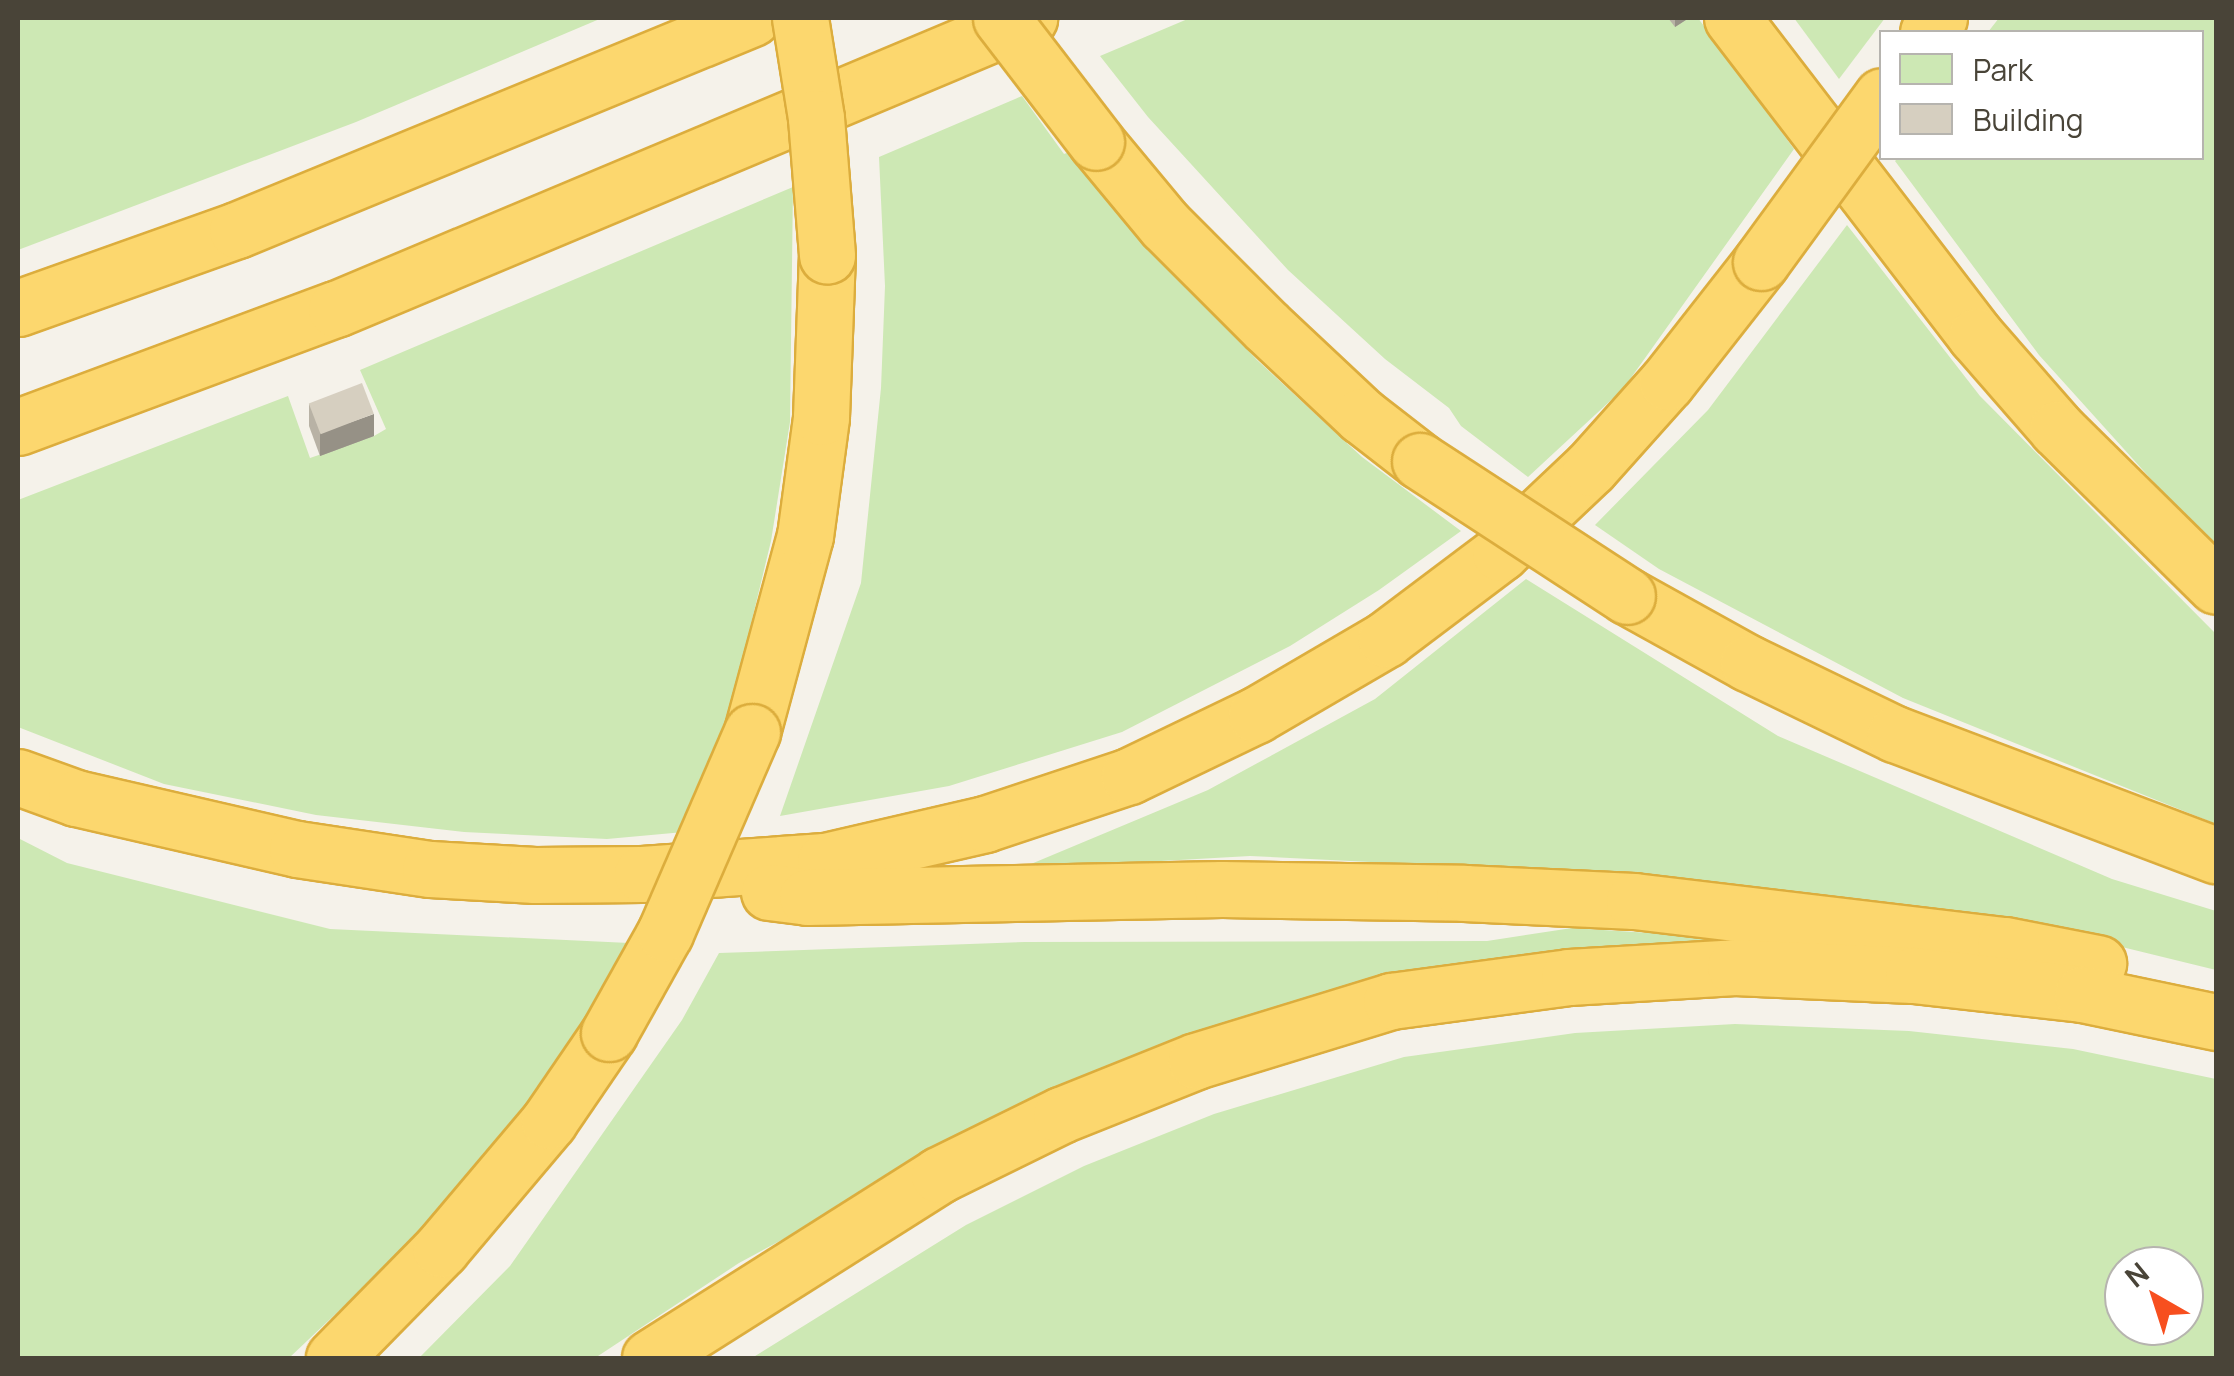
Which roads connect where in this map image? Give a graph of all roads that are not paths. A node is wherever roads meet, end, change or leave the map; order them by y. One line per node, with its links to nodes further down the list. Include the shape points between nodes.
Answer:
1 (752, 18): 7 (highway, via 238,230)
2 (800, 18): 15 (highway, bridge, via 816,118 826,256 821,417 805,536 752,732 665,933 609,1033 549,1121 477,1207)
3 (1001, 18): 11 (highway, bridge, via 1165,225 1362,416 1420,462 1627,596 1748,663 1895,734)
4 (1029, 18): 8 (highway, via 336,309)
5 (1732, 18): 9 (highway, via 1976,336 2081,454)
6 (1879, 100): 12 (highway, bridge, via 1760,262 1590,468 1500,553 1386,639 1256,715 1129,776 985,824 826,861)
7 (18, 308)
8 (18, 427)
9 (2216, 586)
10 (18, 776): 12 (highway, via 76,798 297,849 430,868)
11 (2216, 855)
12 (642, 874): 13 (highway, via 806,898 1222,889 1634,902 2005,945)
13 (2216, 987)
14 (2216, 1022): 16 (highway, via 2082,994 1988,983 1735,968 1569,977 1391,1001 1196,1061 1061,1115 939,1176)
15 (334, 1358)
16 (650, 1358)

